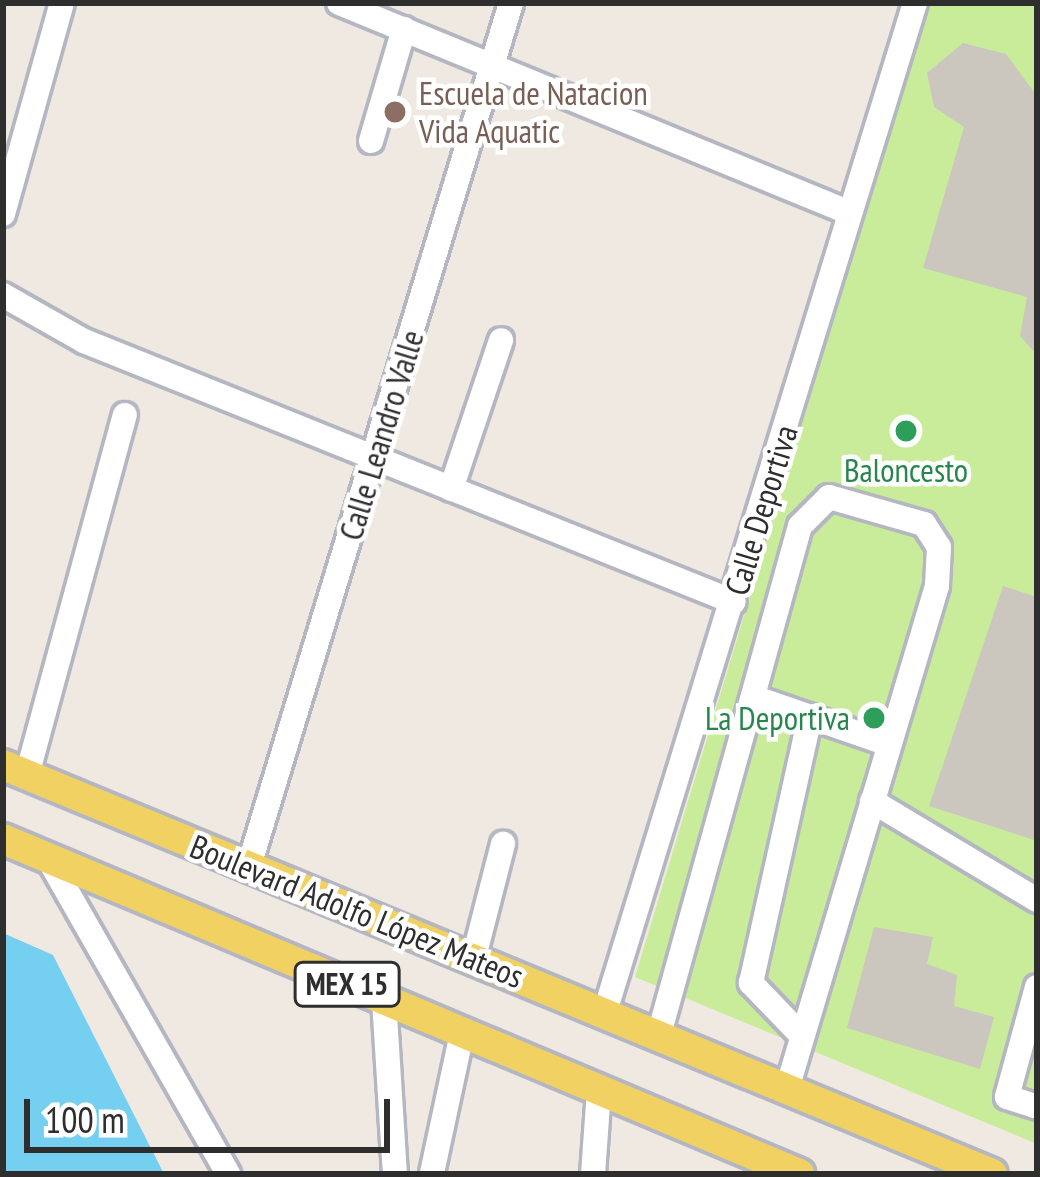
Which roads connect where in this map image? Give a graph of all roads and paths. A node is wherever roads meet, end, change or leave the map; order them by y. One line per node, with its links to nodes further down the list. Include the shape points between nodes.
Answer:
1 (62, 3): 9 (street)
2 (339, 3): 5 (street)
3 (511, 3): 6 (street, Calle Leandro Valle)
4 (915, 3): 8 (street, Calle Deportiva)
5 (404, 29): 6 (street); 7 (street)
6 (493, 66): 8 (street); 13 (street, Calle Leandro Valle)
7 (371, 141)
8 (850, 213): 15 (street, Calle Deportiva)
9 (3, 214)
10 (3, 295): 13 (street, via 84,341)
11 (501, 340): 14 (street)
12 (125, 415): 19 (street)
13 (374, 459): 14 (street); 24 (street, Calle Leandro Valle)
14 (451, 489): 15 (street)
15 (734, 602): 29 (street, Calle Deportiva)
16 (753, 697): 17 (street); 18 (street, via 815,500 924,524 939,547 937,586); 32 (street)
17 (810, 716): 18 (street); 31 (street, via 751,983)
18 (889, 744): 20 (street)
19 (15, 770): 24 (main road, Boulevard Adolfo López Mateos / MEX 15)
20 (872, 801): 25 (street); 31 (street)
21 (3, 839): 23 (main road, Boulevard Adolfo López Mateos / MEX 15)
22 (503, 844): 26 (street)
23 (48, 858): 28 (main road, Boulevard Adolfo López Mateos / MEX 15); 37 (street)
24 (249, 866): 26 (main road, Boulevard Adolfo López Mateos / MEX 15)
25 (1037, 900)
26 (474, 957): 29 (main road, Boulevard Adolfo López Mateos / MEX 15)
27 (1037, 986): 35 (street, via 1007,1096)
28 (384, 1000): 30 (main road, Boulevard Adolfo López Mateos / MEX 15); 38 (street)
29 (604, 1015): 32 (main road, Boulevard Adolfo López Mateos / MEX 15)
30 (462, 1033): 34 (main road, Boulevard Adolfo López Mateos / MEX 15); 36 (street)
31 (802, 1036): 33 (street)
32 (658, 1038): 33 (main road, Boulevard Adolfo López Mateos / MEX 15)
33 (787, 1089): 41 (main road, MEX 15)
34 (599, 1090): 39 (street); 40 (main road, Boulevard Adolfo López Mateos / MEX 15)
35 (1037, 1108)
36 (432, 1173)
37 (227, 1174)
38 (395, 1174)
39 (593, 1174)
40 (799, 1174)
41 (992, 1174)

